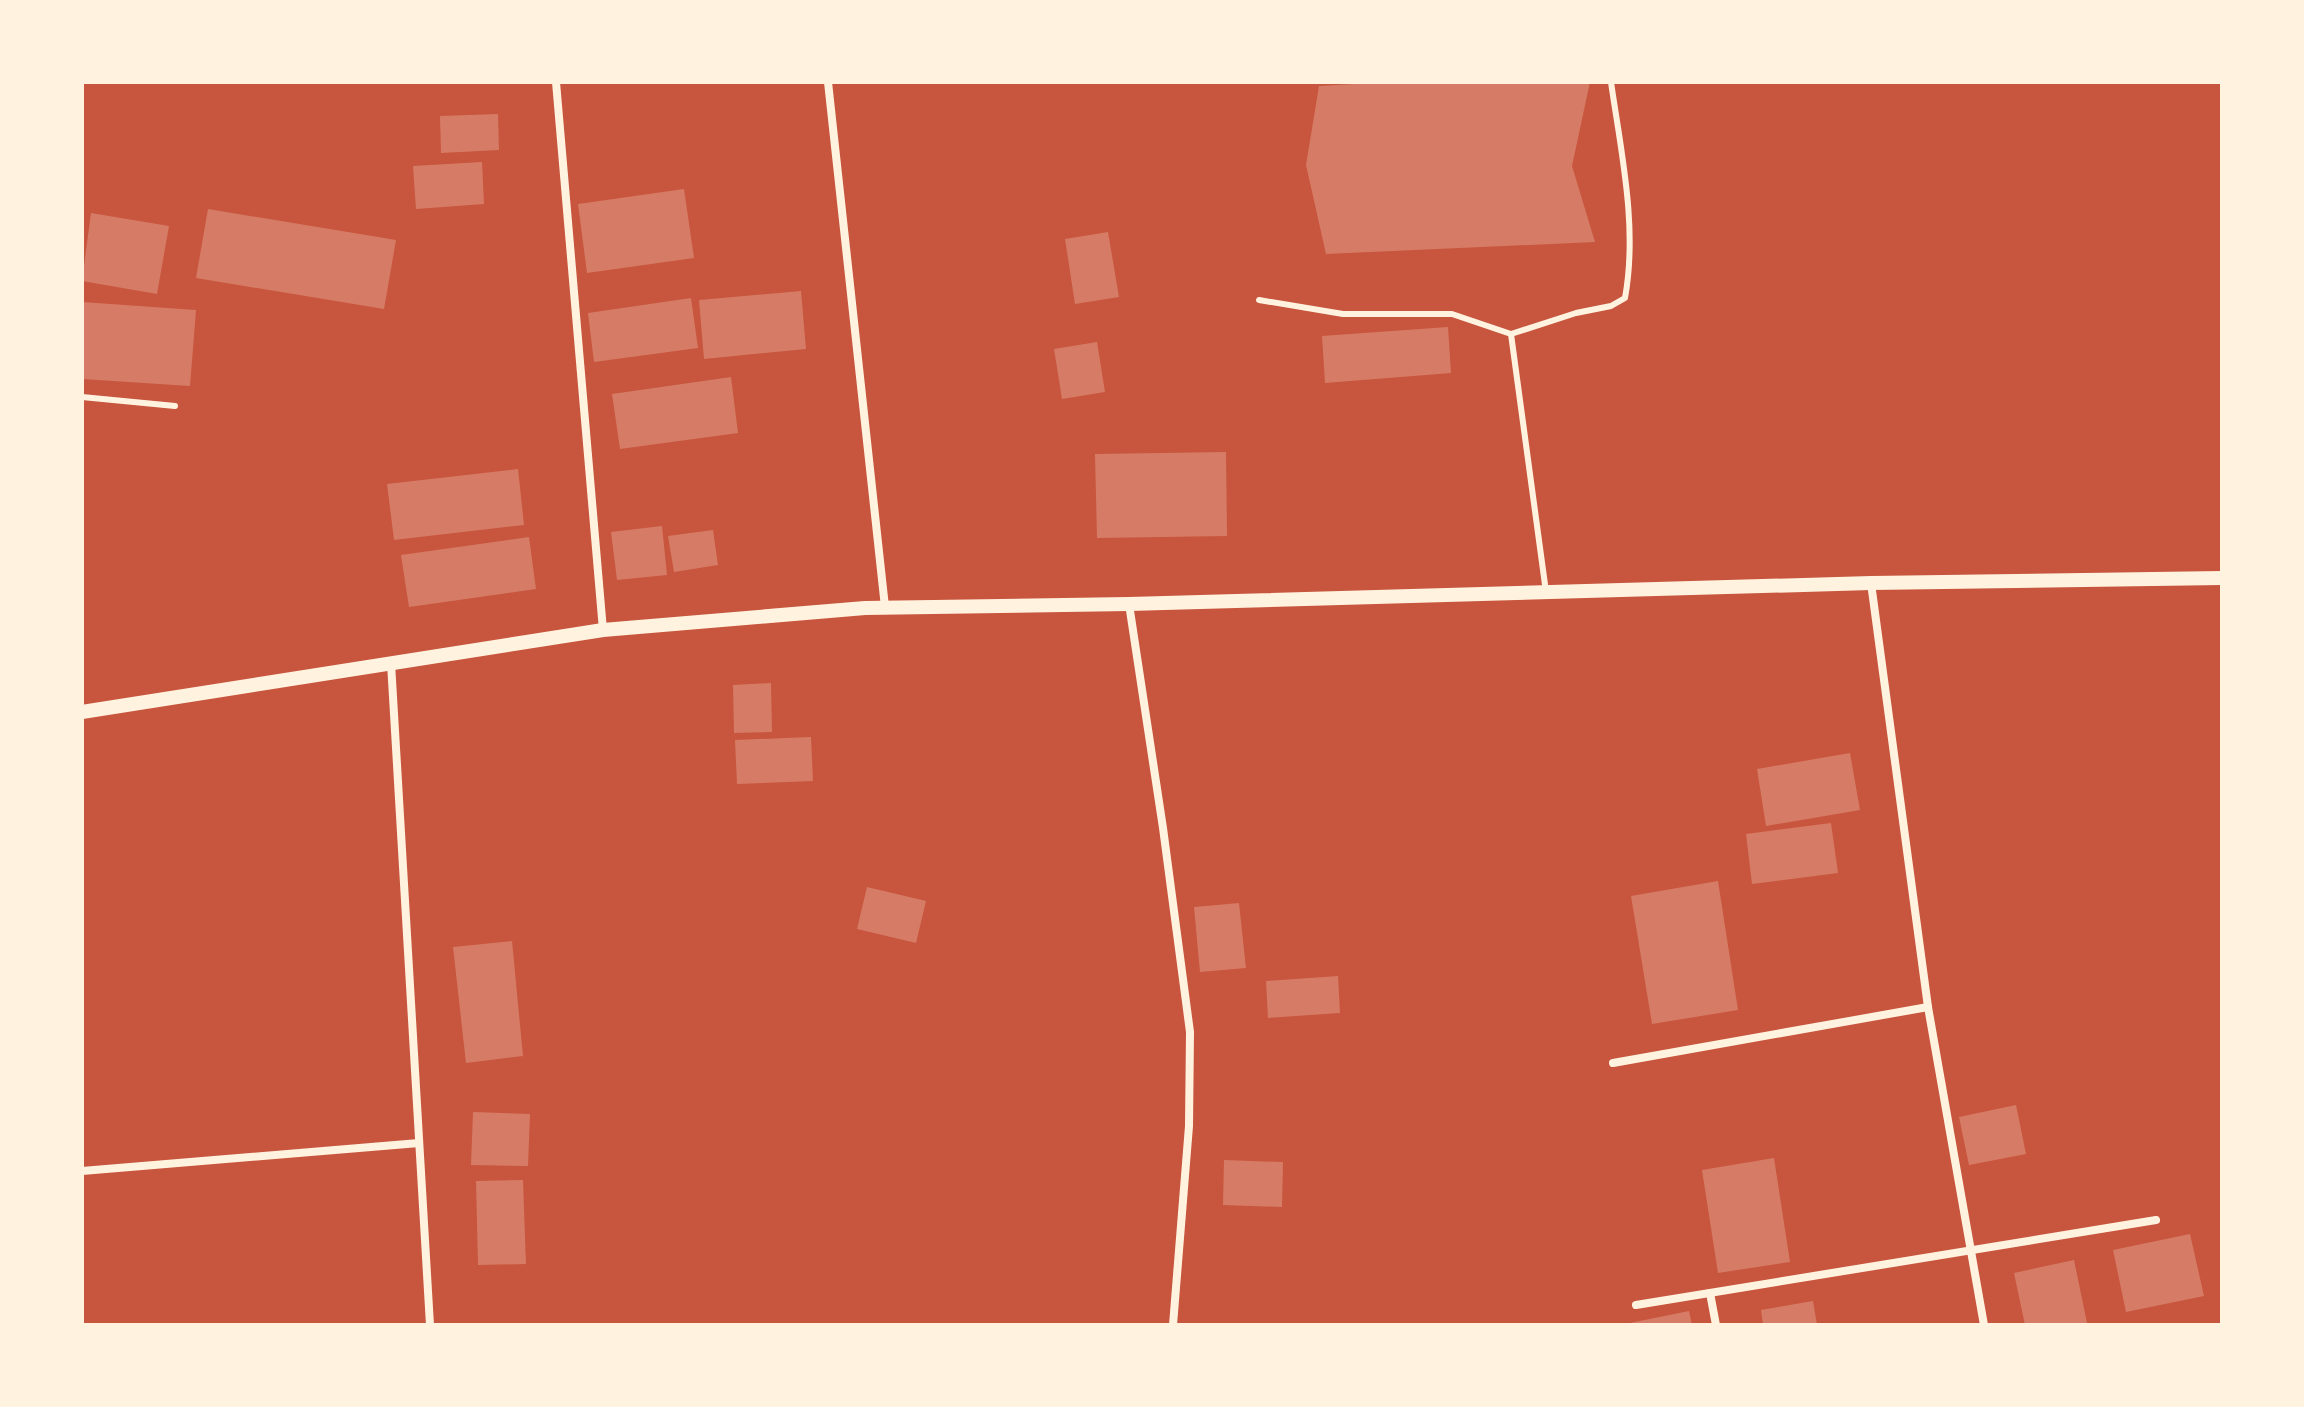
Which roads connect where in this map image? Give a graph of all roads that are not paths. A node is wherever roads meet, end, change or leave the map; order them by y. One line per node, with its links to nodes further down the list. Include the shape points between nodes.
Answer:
1 (556, 82): 13 (street)
2 (828, 82): 12 (street)
3 (1611, 82): 5 (lane, via 1631,248 1625,298)
4 (1259, 300): 5 (lane, via 1343,314 1452,314)
5 (1511, 334): 10 (lane)
6 (82, 397): 7 (lane)
7 (175, 406)
8 (2222, 578): 9 (street)
9 (1871, 583): 10 (street); 16 (street)
10 (1546, 592): 11 (street)
11 (1129, 604): 12 (street); 25 (street, via 1190,1032 1189,1126)
12 (885, 607): 13 (street)
13 (603, 630): 14 (street)
14 (391, 662): 15 (street); 18 (street)
15 (82, 712)
16 (1928, 1007): 17 (street); 21 (street)
17 (1613, 1063)
18 (419, 1143): 19 (street); 24 (street)
19 (82, 1171)
20 (2156, 1220): 21 (street)
21 (1969, 1251): 22 (street); 27 (street)
22 (1710, 1293): 23 (street); 26 (street)
23 (1636, 1305)
24 (430, 1325)
25 (1173, 1325)
26 (1716, 1325)
27 (1984, 1325)

